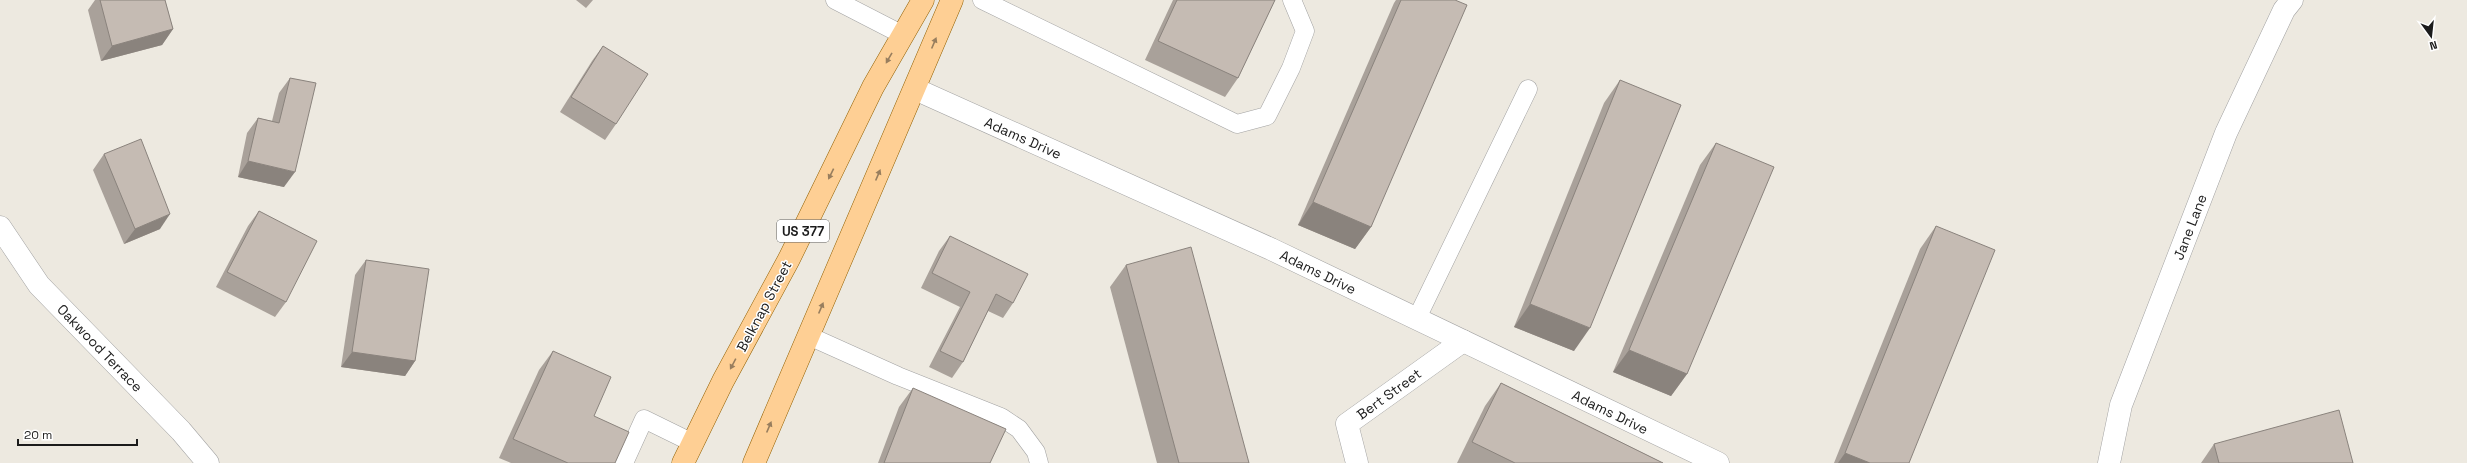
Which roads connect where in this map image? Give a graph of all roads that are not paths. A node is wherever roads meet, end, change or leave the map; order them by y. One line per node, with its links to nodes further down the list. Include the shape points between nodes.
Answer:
1 (834, 0): 7 (lane)
2 (923, 0): 7 (main road, Belknap Street / US 377)
3 (952, 0): 8 (main road, US 377, one-way to 3)
4 (982, 0): 5 (lane, via 1237,124 1267,116 1291,68 1305,31)
5 (1292, 0)
6 (2292, 0): 22 (street, Jane Lane, via 2284,10 2226,133 2121,405)
7 (903, 35): 14 (main road, Belknap Street / US 377, one-way to 14, via 873,87 789,260)
8 (915, 89): 11 (street, Adams Drive, via 1264,246); 12 (main road, US 377, one-way to 8)
9 (1528, 89): 11 (lane)
10 (0, 227): 15 (street, Oakwood Terrace, via 39,285 181,431)
11 (1417, 318): 13 (street, Adams Drive)
12 (809, 336): 18 (main road, US 377, one-way to 12); 19 (lane, via 898,376 1000,417 1019,429 1036,452)
13 (1463, 341): 20 (street, Bert Street, via 1347,424); 21 (street, Adams Drive)
14 (693, 443): 16 (lane, via 644,419); 17 (main road, Belknap Street / US 377)
15 (208, 463)
16 (624, 463)
17 (683, 463)
18 (754, 463)
19 (1039, 463)
20 (1357, 463)
21 (1718, 463)
22 (2109, 463)

